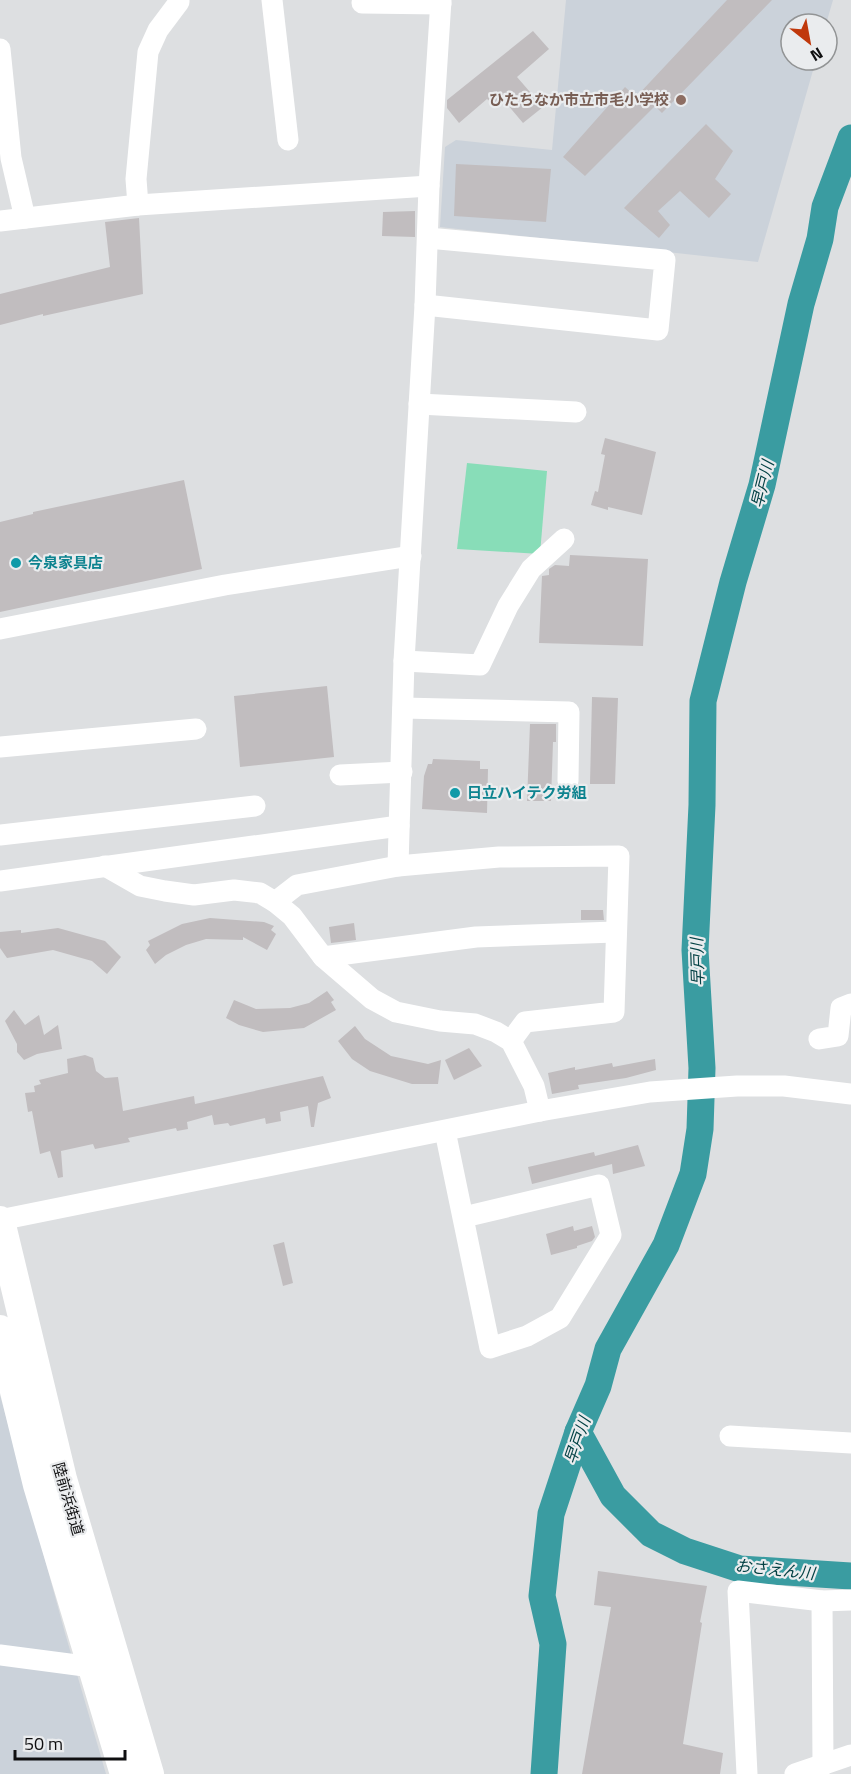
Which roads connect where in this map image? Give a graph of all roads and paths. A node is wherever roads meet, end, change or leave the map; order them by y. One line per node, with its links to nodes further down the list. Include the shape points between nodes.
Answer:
1 (272, 0): 6 (street)
2 (181, 1): 8 (street, via 158,30 148,52 136,179)
3 (441, 2): 4 (street); 7 (street)
4 (362, 3)
5 (0, 49): 9 (street, via 11,158)
6 (288, 140)
7 (429, 186): 8 (street); 11 (street)
8 (138, 205): 9 (street)
9 (25, 218): 10 (street)
10 (0, 220)
11 (428, 238): 12 (street); 12 (street, via 665,261 658,330)
12 (425, 305): 13 (street)
13 (419, 404): 14 (street); 16 (street)
14 (576, 412)
15 (564, 539): 18 (street, via 531,569 480,665)
16 (411, 556): 17 (street, via 225,585); 18 (street)
17 (0, 629)
18 (404, 661): 19 (street)
19 (403, 708): 22 (street); 24 (street, via 569,712)
20 (196, 729): 21 (street)
21 (0, 747)
22 (402, 772): 23 (street); 26 (street)
23 (340, 775)
24 (568, 781)
25 (255, 806): 27 (street)
26 (399, 826): 28 (street); 29 (street)
27 (0, 835)
28 (105, 866): 30 (street); 31 (street, via 140,886 194,895 234,890 260,893)
29 (398, 866): 31 (street, via 297,885); 32 (street, via 499,857 619,856)
30 (0, 881)
31 (275, 902): 33 (street, via 292,916)
32 (615, 932): 33 (street, via 476,937); 36 (street, via 614,1012 525,1022)
33 (323, 957): 36 (street, via 372,999 396,1012 475,1024)
34 (851, 1004): 35 (street, via 841,1008 838,1036)
35 (819, 1039)
36 (512, 1041): 38 (street, via 534,1086)
37 (851, 1094): 38 (street, via 784,1086 684,1089)
38 (540, 1112): 39 (street)
39 (445, 1131): 40 (street); 41 (street)
40 (464, 1217): 40 (street, via 490,1348 528,1336 560,1318 610,1235 599,1185)
41 (0, 1221): 48 (highway, 陸前浜街道)
42 (0, 1330): 48 (highway, 陸前浜街道, via 38,1485)
43 (730, 1436): 44 (street)
44 (851, 1443)
45 (851, 1600): 46 (street)
46 (822, 1601): 50 (street); 53 (street, via 738,1591)
47 (0, 1655): 48 (street)
48 (104, 1665): 51 (highway, 陸前浜街道); 52 (highway, 陸前浜街道)
49 (851, 1755): 50 (street)
50 (823, 1765): 54 (street)
51 (125, 1774)
52 (149, 1774)
53 (747, 1774)
54 (795, 1774)

